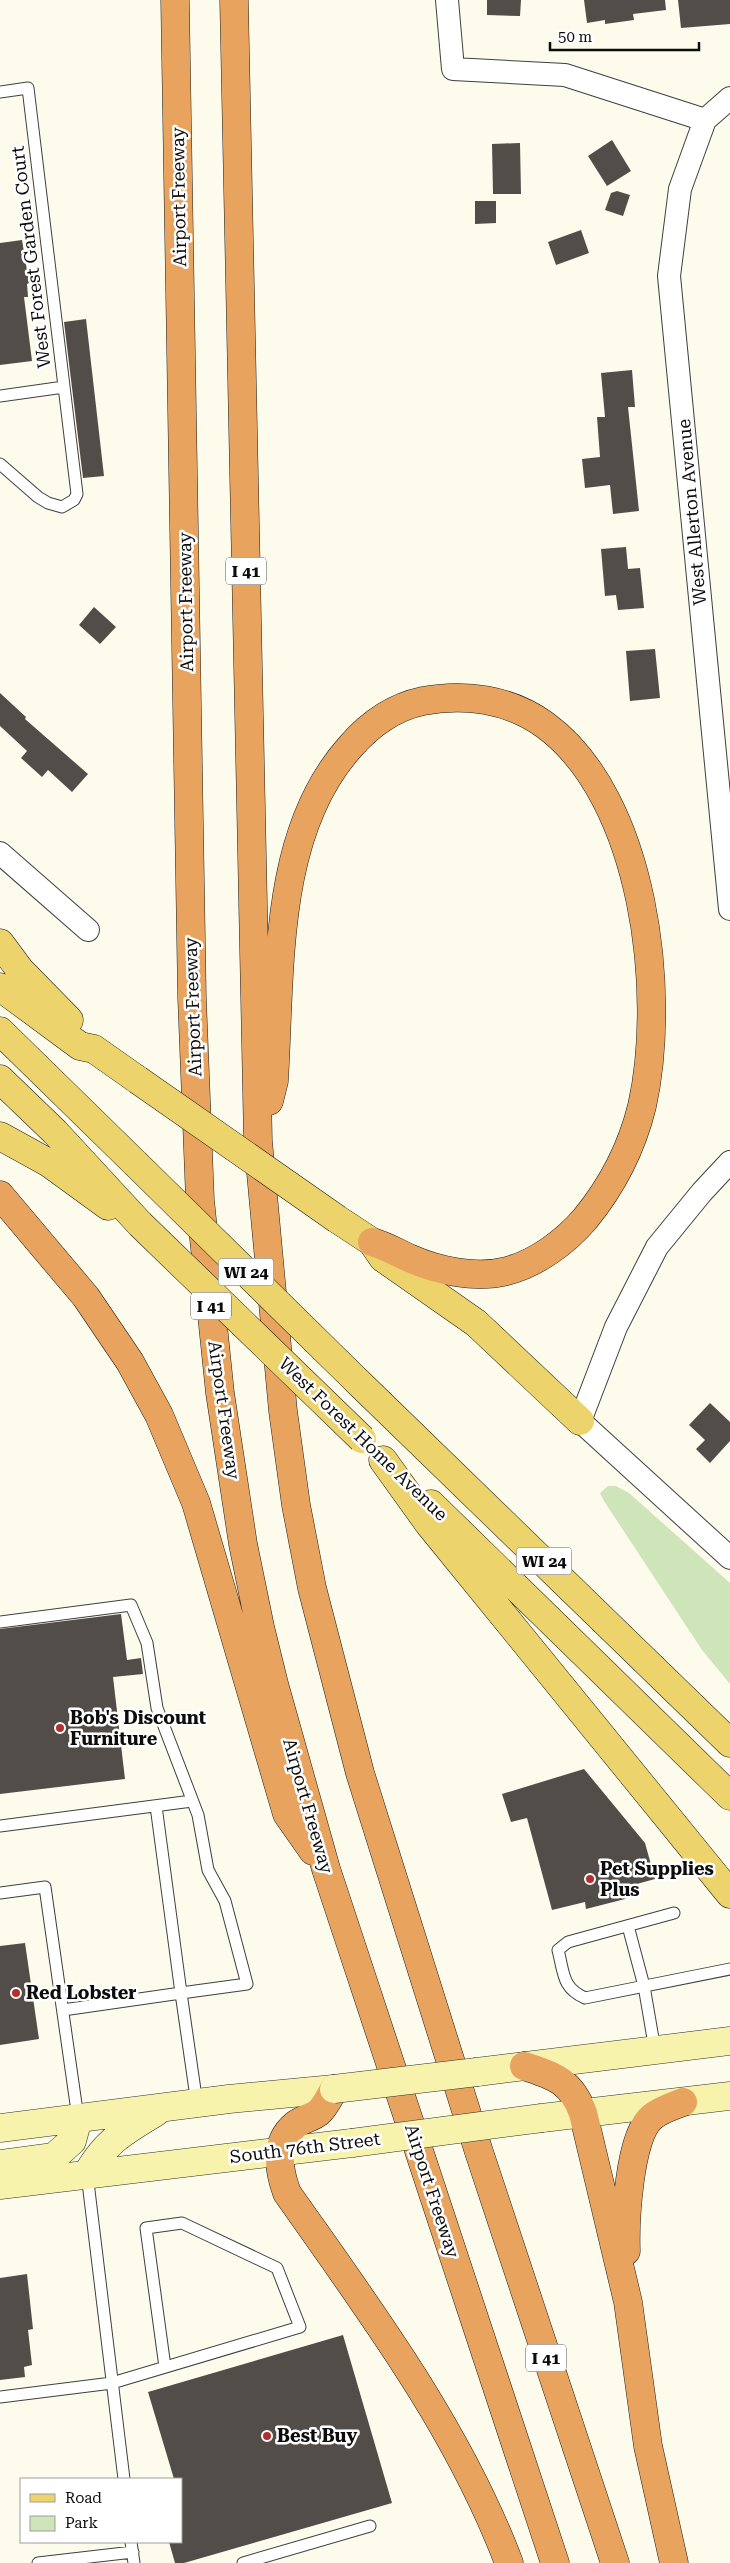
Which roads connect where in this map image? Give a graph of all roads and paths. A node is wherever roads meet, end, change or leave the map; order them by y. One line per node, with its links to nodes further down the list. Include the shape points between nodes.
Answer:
1 (176, 0): 33 (highway, Airport Freeway / I 41, via 192,998 200,1200 220,1393 243,1544 274,1684)
2 (234, 0): 19 (highway, I 41)
3 (447, 0): 6 (street, via 453,69 565,75)
4 (0, 92): 7 (lane, West Forest Garden Court, via 28,88)
5 (730, 98): 6 (street)
6 (705, 120): 11 (street, West Allerton Avenue, via 680,189 669,276)
7 (64, 387): 8 (lane, West Forest Garden Court); 9 (lane, via 76,494 74,500 62,507 48,504)
8 (0, 396)
9 (0, 464)
10 (0, 853): 12 (street)
11 (730, 909)
12 (88, 930)
13 (0, 943): 16 (main road, via 20,970 58,1010 86,1033)
14 (0, 987): 16 (main road, via 80,1046)
15 (0, 1030): 28 (main road, WI 24, bridge)
16 (94, 1049): 23 (main road, bridge)
17 (0, 1079): 22 (main road, West Forest Home Avenue / WI 24, via 55,1132)
18 (0, 1136): 22 (main road)
19 (258, 1141): 23 (highway, via 274,1081 283,926 291,868 326,777 375,722 415,703 453,697 492,701 544,724 587,770 605,801 620,833 640,896 648,941 652,1016 648,1075 630,1144 605,1193 574,1231 551,1249 507,1271 461,1272 430,1266); 68 (highway, I 41, via 282,1411 312,1588 336,1686 360,1773 479,2152)
20 (730, 1162): 24 (street, via 657,1247 616,1327)
21 (0, 1195): 33 (highway, via 86,1297 130,1362 159,1415 196,1502 287,1814)
22 (140, 1224): 25 (main road, West Forest Home Avenue / WI 24, bridge)
23 (372, 1242): 24 (main road, via 383,1258 476,1323)
24 (580, 1421): 26 (street)
25 (383, 1460): 29 (main road, West Forest Home Avenue / WI 24); 35 (main road, via 429,1524)
26 (730, 1558)
27 (0, 1622): 30 (lane, via 131,1605 147,1643 157,1708)
28 (730, 1743)
29 (730, 1796)
30 (192, 1801): 31 (lane); 40 (lane, via 208,1870 224,1901 247,1984)
31 (156, 1806): 32 (lane); 40 (lane)
32 (0, 1826)
33 (326, 1869): 67 (highway, Airport Freeway / I 41)
34 (0, 1893): 41 (lane, via 45,1887)
35 (730, 1894)
36 (674, 1913): 37 (lane)
37 (628, 1926): 39 (lane); 39 (lane, via 568,1942 558,1950 566,1982 572,1993 586,1998)
38 (730, 1969): 39 (lane)
39 (644, 1986): 43 (lane)
40 (181, 1993): 41 (lane); 48 (lane)
41 (63, 2010): 51 (lane)
42 (730, 2041): 43 (main road)
43 (655, 2050): 44 (main road)
44 (524, 2066): 45 (main road, bridge); 50 (highway, via 566,2083 578,2098)
45 (334, 2089): 48 (main road); 53 (highway, via 319,2112 294,2125)
46 (730, 2096): 47 (main road, South 76th Street)
47 (683, 2102): 50 (main road, South 76th Street); 57 (highway, via 651,2118 634,2150 625,2234)
48 (197, 2104): 49 (main road)
49 (163, 2108): 51 (main road); 55 (main road, via 115,2137 98,2155)
50 (583, 2113): 53 (main road, South 76th Street, bridge); 57 (highway)
51 (78, 2118): 52 (main road); 54 (main road, via 72,2141 54,2157)
52 (0, 2128)
53 (279, 2153): 55 (main road, South 76th Street); 66 (highway, via 281,2176 287,2193 380,2326 450,2437)
54 (0, 2164)
55 (87, 2174): 56 (main road, South 76th Street); 59 (lane)
56 (0, 2185)
57 (628, 2302): 69 (highway, via 648,2446)
58 (165, 2367): 58 (lane, via 300,2327 278,2268 182,2223 146,2228); 59 (lane)
59 (112, 2383): 60 (lane); 61 (lane)
60 (0, 2398)
61 (124, 2478)
62 (370, 2526): 65 (lane)
63 (133, 2552): 64 (lane)
64 (38, 2563)
65 (243, 2563)
66 (509, 2563)
67 (555, 2563)
68 (615, 2563)
69 (674, 2563)

